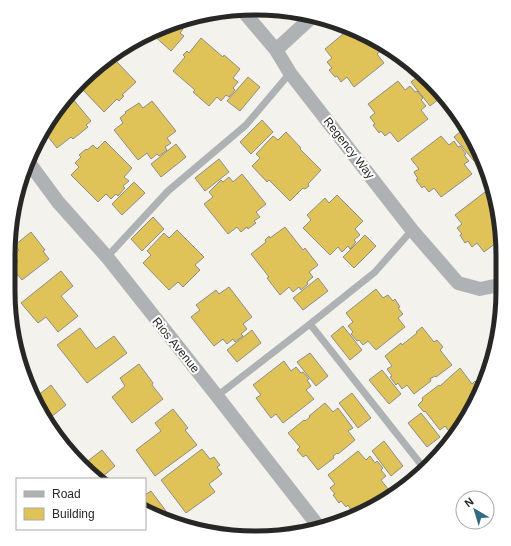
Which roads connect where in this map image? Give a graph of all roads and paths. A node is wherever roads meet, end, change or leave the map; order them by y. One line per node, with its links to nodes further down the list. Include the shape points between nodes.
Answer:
1 (247, 16): 3 (street, Regency Way)
2 (308, 21): 3 (street)
3 (276, 50): 4 (street, Regency Way)
4 (290, 73): 6 (street, Regency Way); 7 (lane, via 246,125 168,191)
5 (32, 166): 7 (street, Rios Avenue, via 58,202)
6 (412, 230): 8 (street, Regency Way, via 458,282 480,289); 9 (lane, via 375,272)
7 (106, 257): 10 (street, Rios Avenue)
8 (496, 286)
9 (310, 324): 10 (lane); 11 (lane)
10 (217, 396): 12 (street, Rios Avenue)
11 (422, 464)
12 (315, 523)

